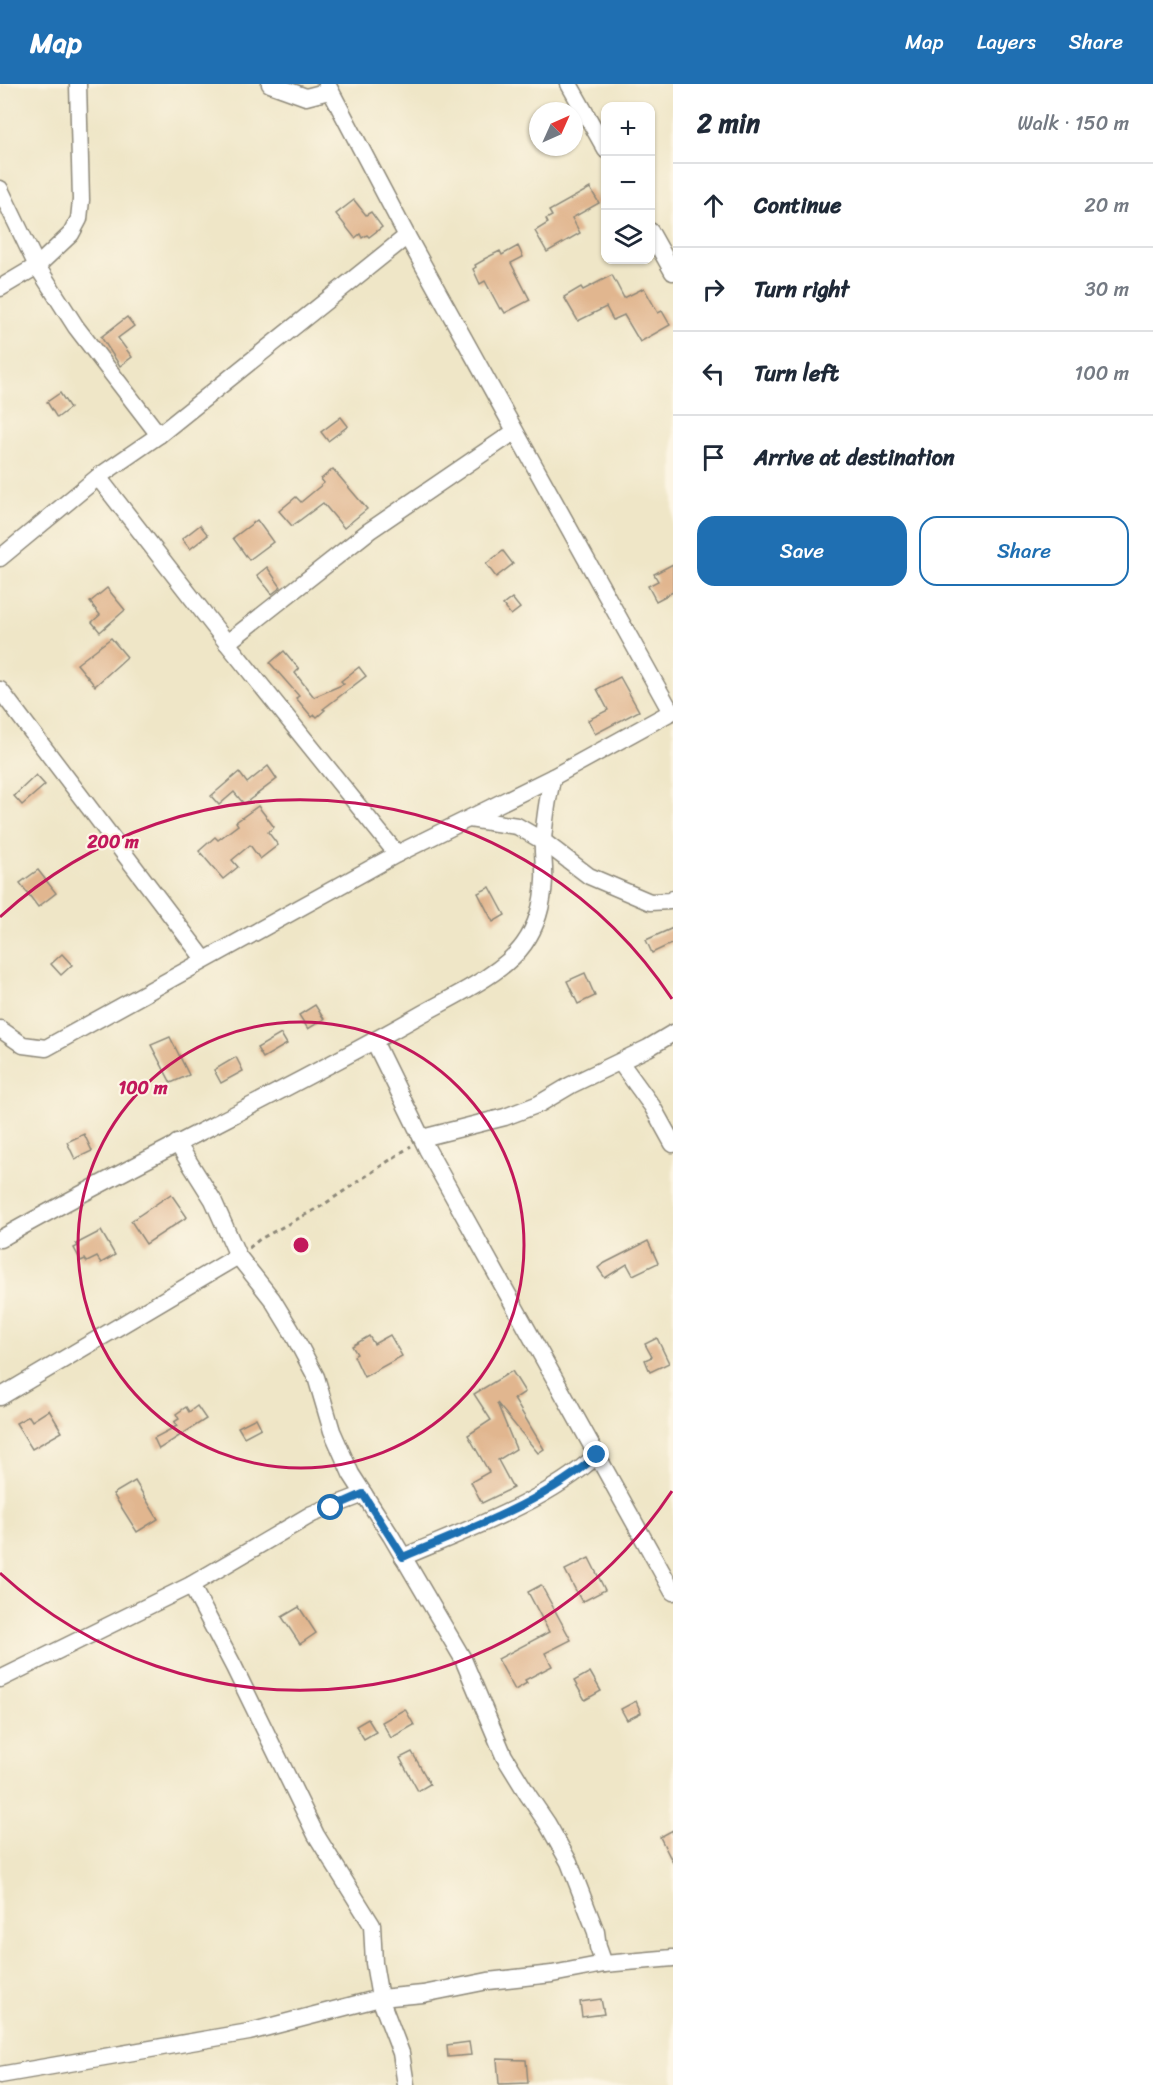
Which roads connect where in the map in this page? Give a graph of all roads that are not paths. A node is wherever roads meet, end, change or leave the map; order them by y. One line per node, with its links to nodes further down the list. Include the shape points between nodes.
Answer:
1 (78, 84): 9 (street, via 79,219 70,234)
2 (270, 84): 4 (street, via 306,97)
3 (569, 84): 5 (street)
4 (328, 88): 7 (street)
5 (601, 141)
6 (0, 189): 9 (street)
7 (407, 236): 12 (street); 13 (street)
8 (655, 238): 10 (street)
9 (37, 266): 11 (street); 13 (street, via 76,327)
10 (673, 272)
11 (0, 288)
12 (514, 432): 16 (street, via 369,531); 18 (street)
13 (159, 435): 14 (street)
14 (98, 477): 15 (street); 16 (street)
15 (0, 558)
16 (227, 643): 22 (street)
17 (0, 690): 24 (street)
18 (672, 712): 19 (street)
19 (553, 777): 20 (street); 21 (street, via 546,800)
20 (469, 819): 21 (street, via 517,826); 22 (street)
21 (543, 841): 23 (street, via 604,883 650,902); 27 (street, via 541,904 524,945 503,967)
22 (397, 854): 24 (street)
23 (673, 899)
24 (204, 959): 25 (street, via 46,1048 23,1045)
25 (0, 1029)
26 (673, 1033): 28 (street)
27 (374, 1041): 29 (street); 30 (street)
28 (620, 1062): 29 (street, via 539,1104); 31 (street)
29 (422, 1138): 35 (street)
30 (177, 1143): 32 (street); 33 (street, via 213,1200)
31 (673, 1144)
32 (0, 1239)
33 (238, 1256): 34 (street); 36 (street, via 272,1299 316,1377 332,1431)
34 (0, 1397)
35 (597, 1455): 37 (street, via 554,1487); 39 (street)
36 (363, 1494): 37 (street); 38 (street, via 312,1515)
37 (403, 1557): 42 (street, via 462,1659 504,1756 548,1822 569,1862)
38 (191, 1585): 40 (street); 43 (street, via 300,1803 372,1925)
39 (673, 1592)
40 (0, 1679)
41 (673, 1958): 42 (street)
42 (604, 1964): 43 (street)
43 (380, 1998): 44 (street, via 249,2032); 45 (street, via 400,2053)
44 (0, 2075)
45 (406, 2085)

